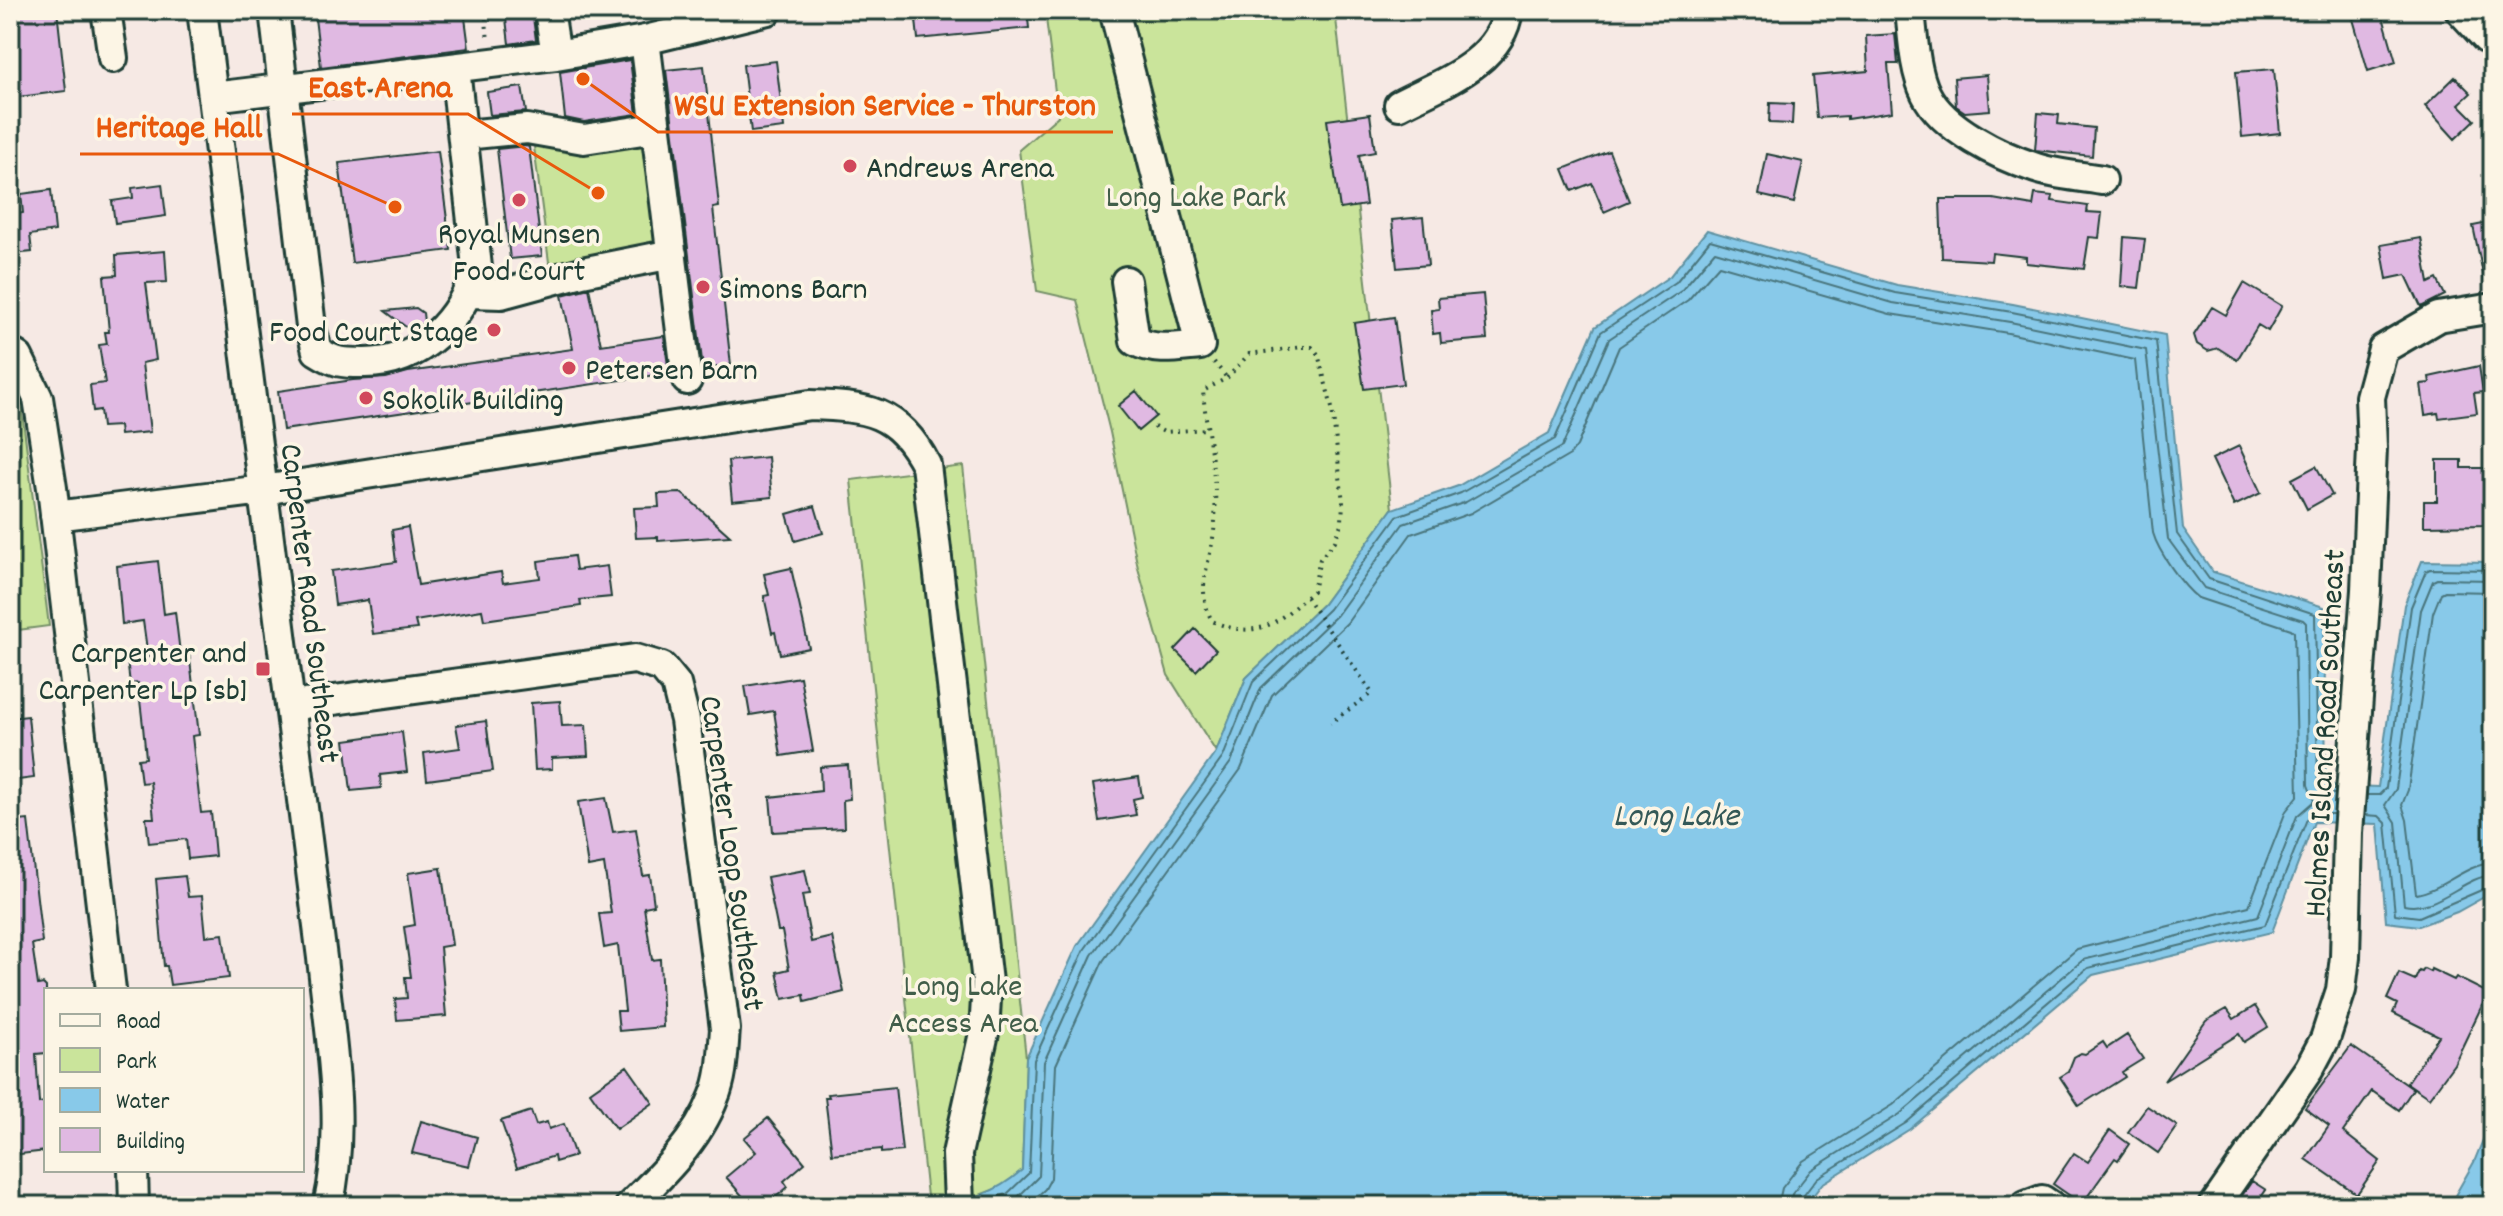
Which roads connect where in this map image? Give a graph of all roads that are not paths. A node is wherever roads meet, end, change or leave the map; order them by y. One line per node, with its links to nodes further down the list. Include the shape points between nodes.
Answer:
1 (106, 10): 14 (street)
2 (202, 10): 17 (street, Carpenter Road Southeast)
3 (274, 10): 16 (street)
4 (549, 10): 13 (street)
5 (768, 10): 10 (street)
6 (1114, 10): 23 (street, via 1200,345 1159,348 1135,341)
7 (1508, 10): 18 (street, via 1494,47 1458,74)
8 (1910, 10): 21 (street, via 1924,91 1955,126 1990,149 2038,169)
9 (2460, 10): 12 (street)
10 (682, 21): 11 (street)
11 (645, 40): 13 (street); 19 (street)
12 (2493, 43)
13 (556, 55): 15 (street)
14 (113, 58)
15 (455, 68): 16 (street); 20 (street)
16 (283, 90): 17 (street); 24 (street, via 317,351 335,363 399,358 424,347 445,328)
17 (213, 97): 28 (street, Carpenter Road Southeast)
18 (1399, 105)
19 (656, 128): 20 (street, via 584,139 527,129); 22 (street)
20 (464, 135): 24 (street, via 477,267)
21 (2102, 180)
22 (672, 254): 24 (street, via 501,294); 27 (street)
23 (1126, 281)
24 (470, 293)
25 (2493, 308): 39 (street, Holmes Island Road Southeast, via 2438,317 2383,349 2370,397 2366,590 2341,990 2309,1069)
26 (10, 352): 29 (street, via 18,357 38,398)
27 (687, 380)
28 (263, 490): 29 (street); 30 (street, Carpenter Road Southeast); 33 (street, via 810,405 853,406 906,432 926,465 987,982 984,1033 957,1154)
29 (55, 516): 31 (street)
30 (290, 706): 35 (street, Carpenter Road Southeast, via 334,1078 335,1163); 36 (street, Carpenter Loop Southeast, via 635,659 662,667 676,684 725,1029 714,1098 677,1156)
31 (111, 988)
32 (133, 1172): 34 (street)
33 (959, 1203)
34 (134, 1206)
35 (328, 1206)
36 (630, 1206)
37 (2026, 1206): 38 (street, via 2042,1200)
38 (2051, 1206)
39 (2214, 1206)

